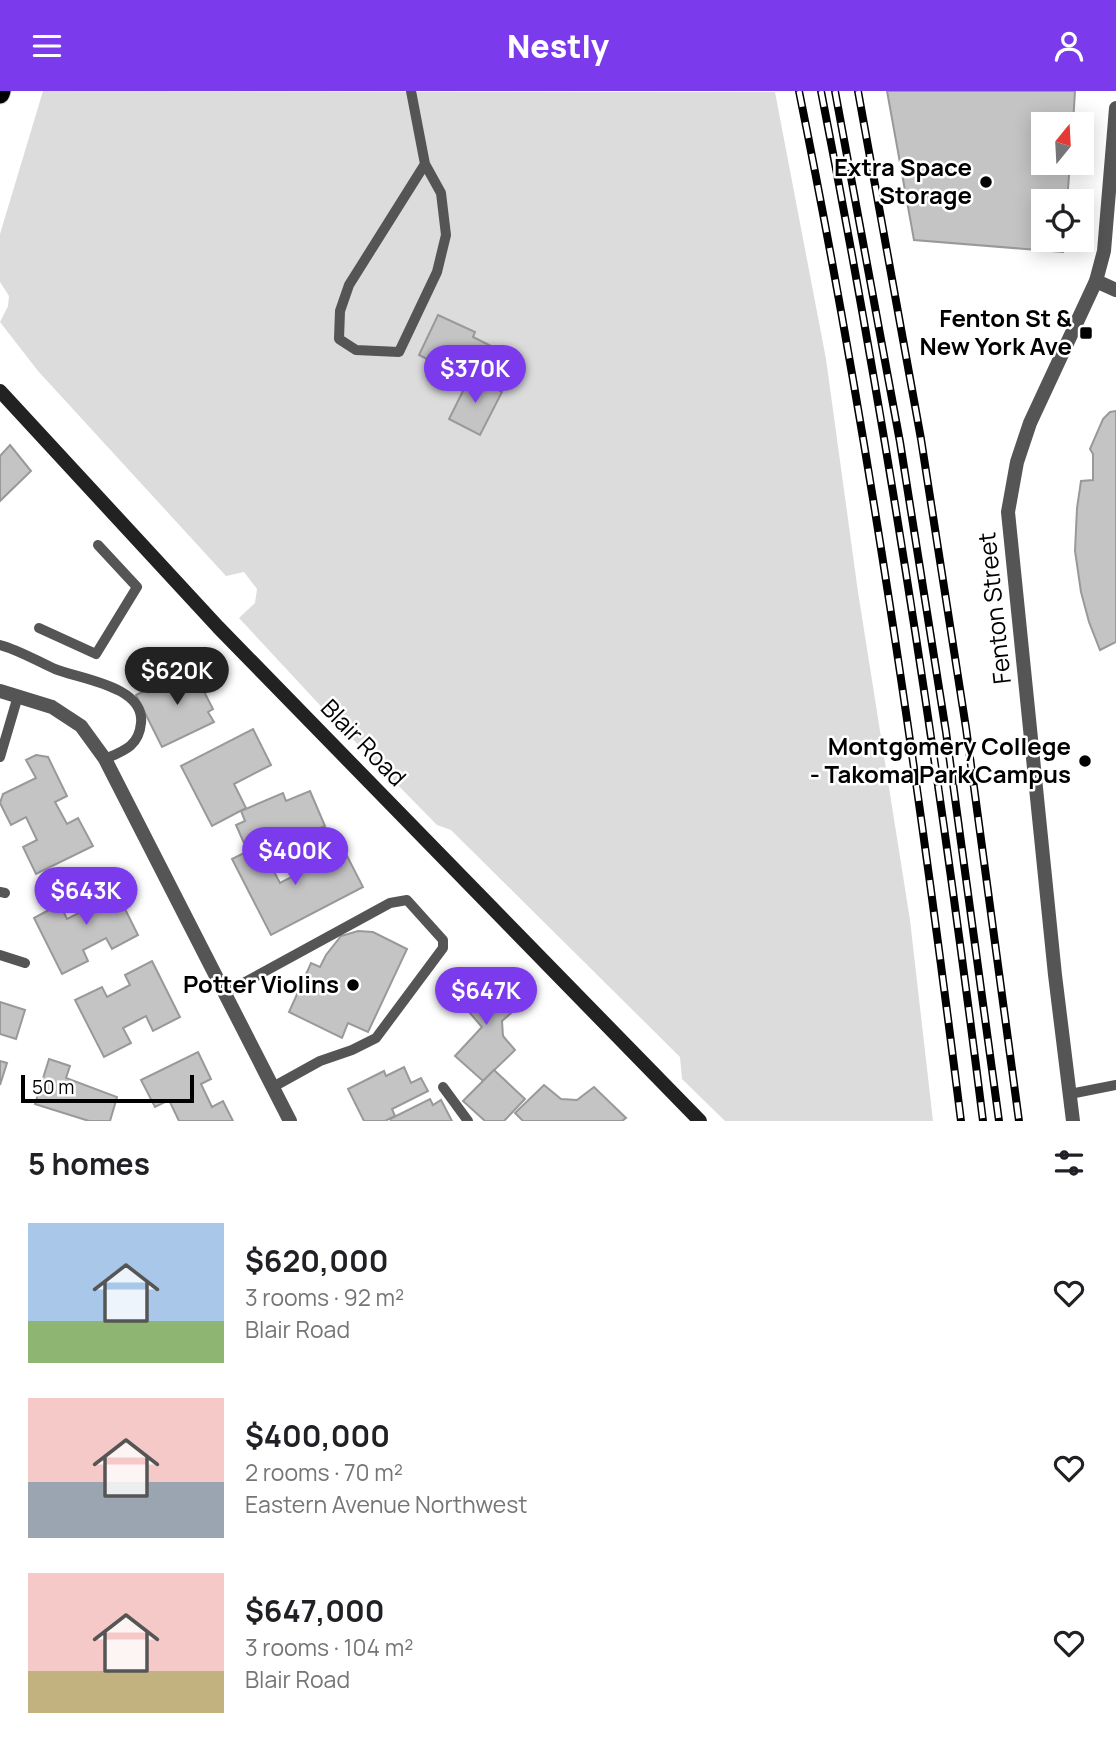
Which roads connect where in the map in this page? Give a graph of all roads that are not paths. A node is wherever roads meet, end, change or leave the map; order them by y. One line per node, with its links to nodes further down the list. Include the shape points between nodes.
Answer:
1 (411, 91): 3 (lane)
2 (1116, 108): 4 (street, Fenton Street, via 1104,251)
3 (425, 164): 3 (lane, via 442,193 446,235 438,272 399,352 356,350 339,339 340,311 349,285)
4 (1096, 281): 5 (street); 20 (street, Fenton Street, via 1030,423 1008,512)
5 (1116, 290)
6 (0, 391): 23 (main road, Blair Road, via 228,637)
7 (98, 545): 8 (lane, via 137,587 96,654)
8 (39, 628)
9 (0, 645): 13 (lane, via 119,690 133,701 142,719 139,735 127,750)
10 (0, 691): 11 (street)
11 (19, 696): 12 (lane); 13 (street, via 52,707 81,726)
12 (0, 757)
13 (105, 759): 16 (street)
14 (0, 955): 15 (lane)
15 (24, 963)
16 (225, 993): 18 (street); 18 (lane, via 390,903 407,900 443,940 443,949 376,1038)
17 (1116, 1085): 20 (lane)
18 (273, 1087): 21 (street)
19 (443, 1087): 22 (lane)
20 (1070, 1094): 24 (street, Fenton Street)
21 (290, 1121)
22 (468, 1121)
23 (700, 1121)
24 (1073, 1121)

